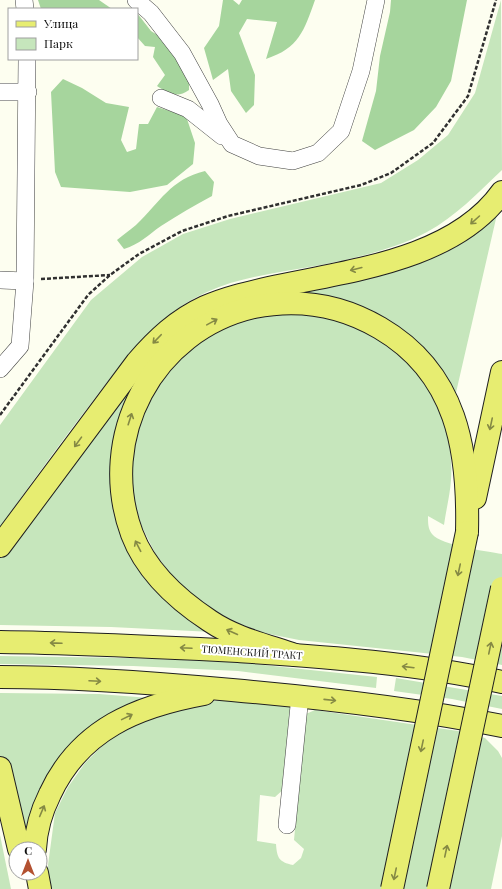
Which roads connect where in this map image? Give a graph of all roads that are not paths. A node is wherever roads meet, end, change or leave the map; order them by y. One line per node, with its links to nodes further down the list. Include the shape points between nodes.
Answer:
1 (136, 0): 7 (lane, via 151,13 182,53)
2 (376, 0): 7 (lane, via 361,71 341,131 318,153 293,161 259,156)
3 (28, 60): 5 (lane)
4 (0, 92): 5 (lane)
5 (28, 92): 10 (lane)
6 (161, 98): 7 (lane, via 188,108)
7 (232, 144)
8 (502, 192): 14 (main road, one-way to 14, via 473,222 425,249 347,272 232,297 206,306 182,320 161,336 137,362)
9 (0, 280): 10 (lane)
10 (25, 280): 11 (lane, via 20,346)
11 (0, 370)
12 (502, 372): 13 (main road, one-way to 13)
13 (467, 532): 17 (main road, one-way to 13, via 233,633 195,611 159,578 132,534 124,502 122,479 123,451 128,424 140,396 156,369 190,336 214,320 229,314 263,306 302,302 354,314 399,340 433,375 446,396 455,418 466,472); 28 (main road, one-way to 28, bridge)
14 (0, 546)
15 (502, 588): 29 (main road, one-way to 15, bridge)
16 (0, 642): 17 (main road, ТЮМЕНСКИЙ ТРАКТ, one-way to 16, via 132,645)
17 (295, 655): 19 (main road, ТЮМЕНСКИЙ ТРАКТ, one-way to 17, via 429,669)
18 (0, 677): 20 (main road, one-way to 20, via 170,684)
19 (502, 682)
20 (277, 694): 21 (main road); 27 (main road, one-way to 20, via 40,817 58,778 79,751 105,728 136,712 174,700 206,694)
21 (300, 696): 22 (main road, one-way to 22); 25 (lane)
22 (492, 724): 23 (main road)
23 (502, 739)
24 (0, 768): 26 (main road)
25 (287, 825)
26 (18, 841)
27 (36, 841)
28 (392, 889)
29 (438, 889)

